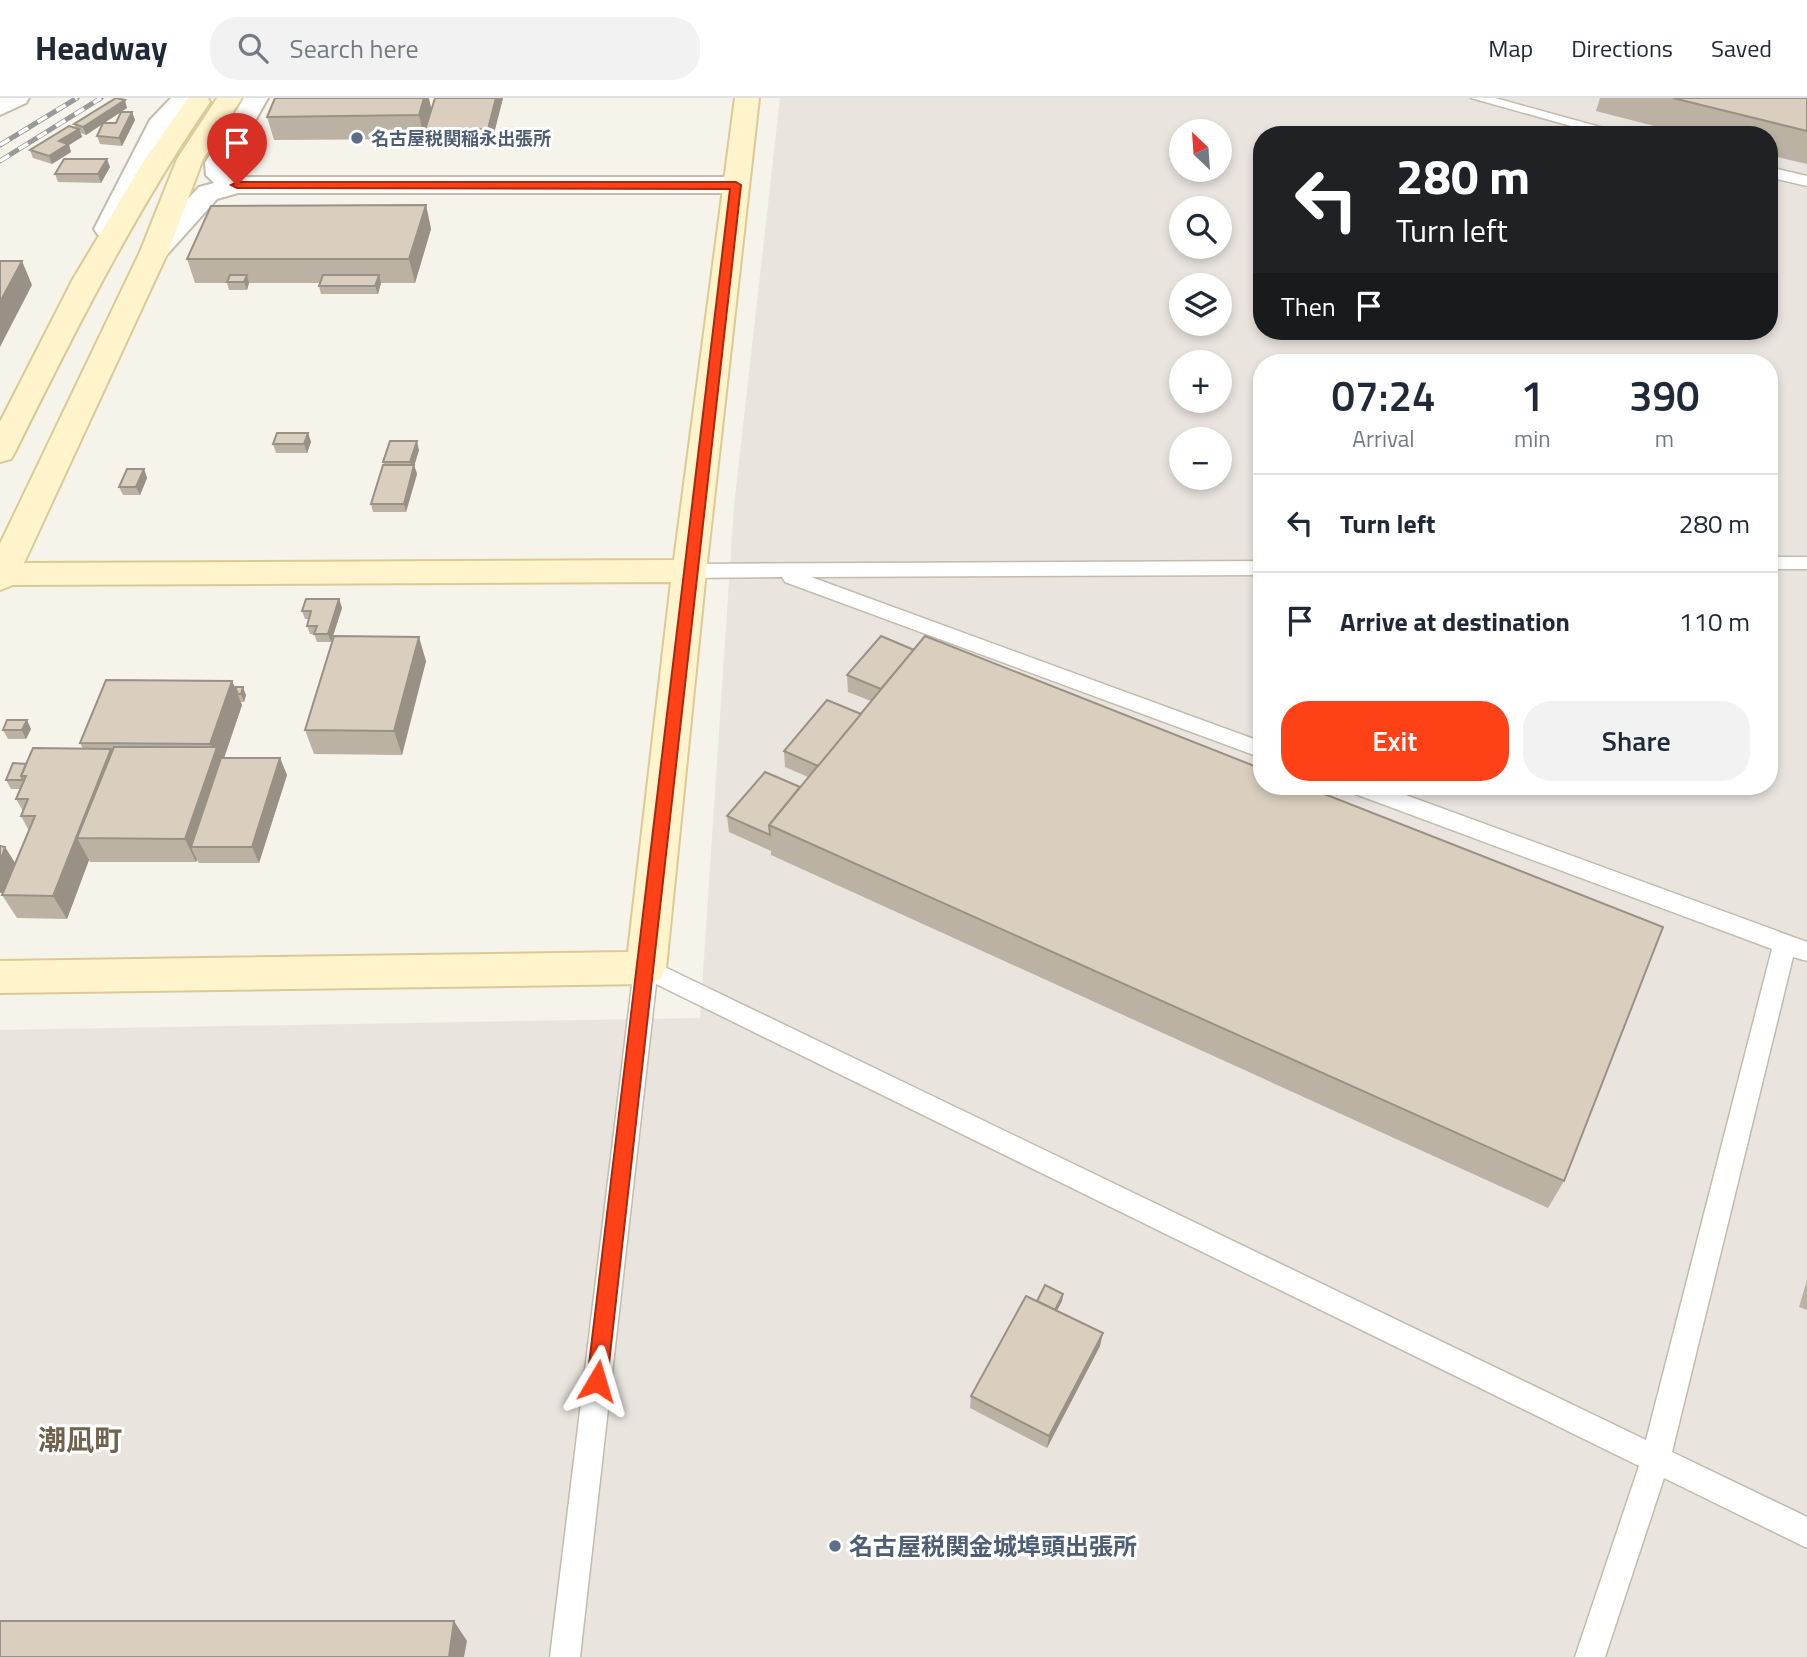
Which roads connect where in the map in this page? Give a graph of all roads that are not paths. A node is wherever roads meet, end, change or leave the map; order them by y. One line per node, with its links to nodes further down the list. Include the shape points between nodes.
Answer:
1 (17, 98): 9 (street)
2 (186, 98): 16 (street, via 163,120)
3 (202, 98): 16 (street, via 155,164)
4 (230, 98): 15 (street, via 190,159)
5 (256, 98): 13 (street, via 218,163 219,175)
6 (747, 98): 14 (street)
7 (1478, 98): 8 (lane)
8 (1511, 102): 10 (lane)
9 (0, 108)
10 (1592, 126)
11 (1778, 174): 12 (lane)
12 (1807, 181)
13 (237, 185): 14 (street); 15 (street, via 208,193)
14 (736, 185): 21 (street)
15 (154, 252): 23 (street)
16 (87, 279): 17 (street)
17 (0, 452)
18 (1807, 563): 19 (lane)
19 (1778, 564)
20 (1253, 568): 22 (lane)
21 (689, 571): 22 (lane); 23 (street); 27 (street)
22 (779, 572): 24 (lane)
23 (1, 576)
24 (1253, 747)
25 (1382, 795): 26 (lane)
26 (1796, 948): 29 (lane)
27 (646, 968): 28 (street); 29 (lane); 31 (lane)
28 (0, 977)
29 (1656, 1458): 30 (lane); 32 (lane)
30 (1807, 1533)
31 (565, 1657)
32 (1590, 1657)

